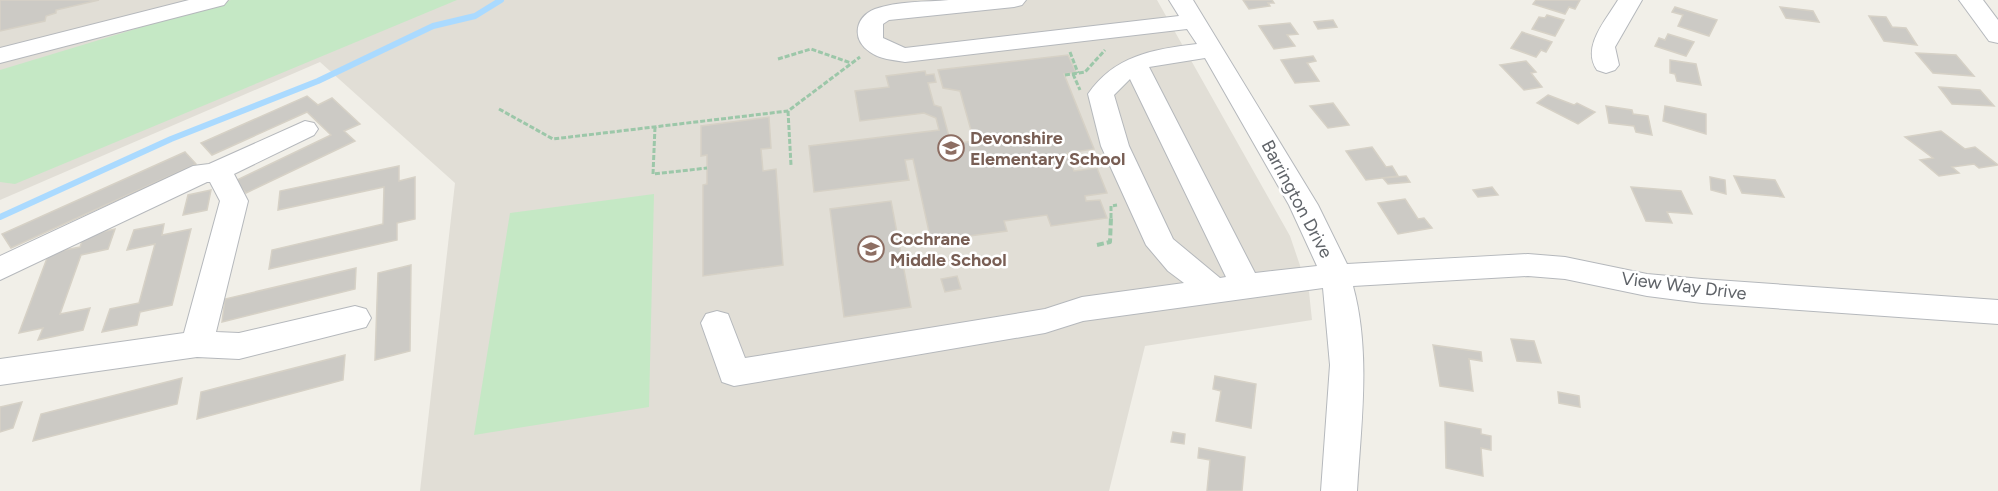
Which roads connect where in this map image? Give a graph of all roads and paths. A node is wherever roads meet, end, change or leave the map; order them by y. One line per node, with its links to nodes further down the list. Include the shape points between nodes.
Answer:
1 (216, 0): 10 (street)
2 (1014, 0): 5 (street, via 884,14 872,20 868,28 870,38 887,52 905,55)
3 (1630, 0): 15 (street, via 1603,47)
4 (1971, 0): 6 (street)
5 (1188, 11): 9 (street, Barrington Drive)
6 (1998, 36)
7 (1108, 46): 16 (path, via 1085,72)
8 (1069, 48): 16 (path)
9 (1213, 50): 14 (street, via 1152,57); 30 (street, Barrington Drive, via 1298,196)
10 (0, 56)
11 (861, 56): 13 (path)
12 (778, 59): 13 (path, via 811,49)
13 (852, 63): 19 (path)
14 (1135, 64): 31 (street); 31 (street, via 1116,75 1101,94 1115,147 1161,245 1179,263)
15 (1606, 65)
16 (1078, 73): 17 (path)
17 (1065, 75)
18 (500, 109): 20 (path, via 553,139)
19 (788, 111): 20 (path); 24 (path)
20 (655, 127): 25 (path, via 653,174)
21 (305, 129): 26 (street)
22 (1106, 155): 23 (path)
23 (1070, 160)
24 (791, 165)
25 (707, 168)
26 (213, 173): 29 (street, via 203,173); 35 (street, via 219,173 234,201)
27 (1125, 203): 28 (path, via 1111,206 1110,242)
28 (1097, 245)
29 (0, 269)
30 (1336, 277): 31 (street, View Way Drive); 32 (street, View Way Drive, via 1528,265 1702,291); 37 (street, Barrington Drive, via 1345,329)
31 (1230, 288): 34 (street, View Way Drive, via 1082,309 1046,321 734,373)
32 (1998, 312)
33 (354, 318): 35 (street, via 239,346)
34 (717, 323)
35 (197, 344): 36 (street)
36 (0, 372)
37 (1339, 491)

